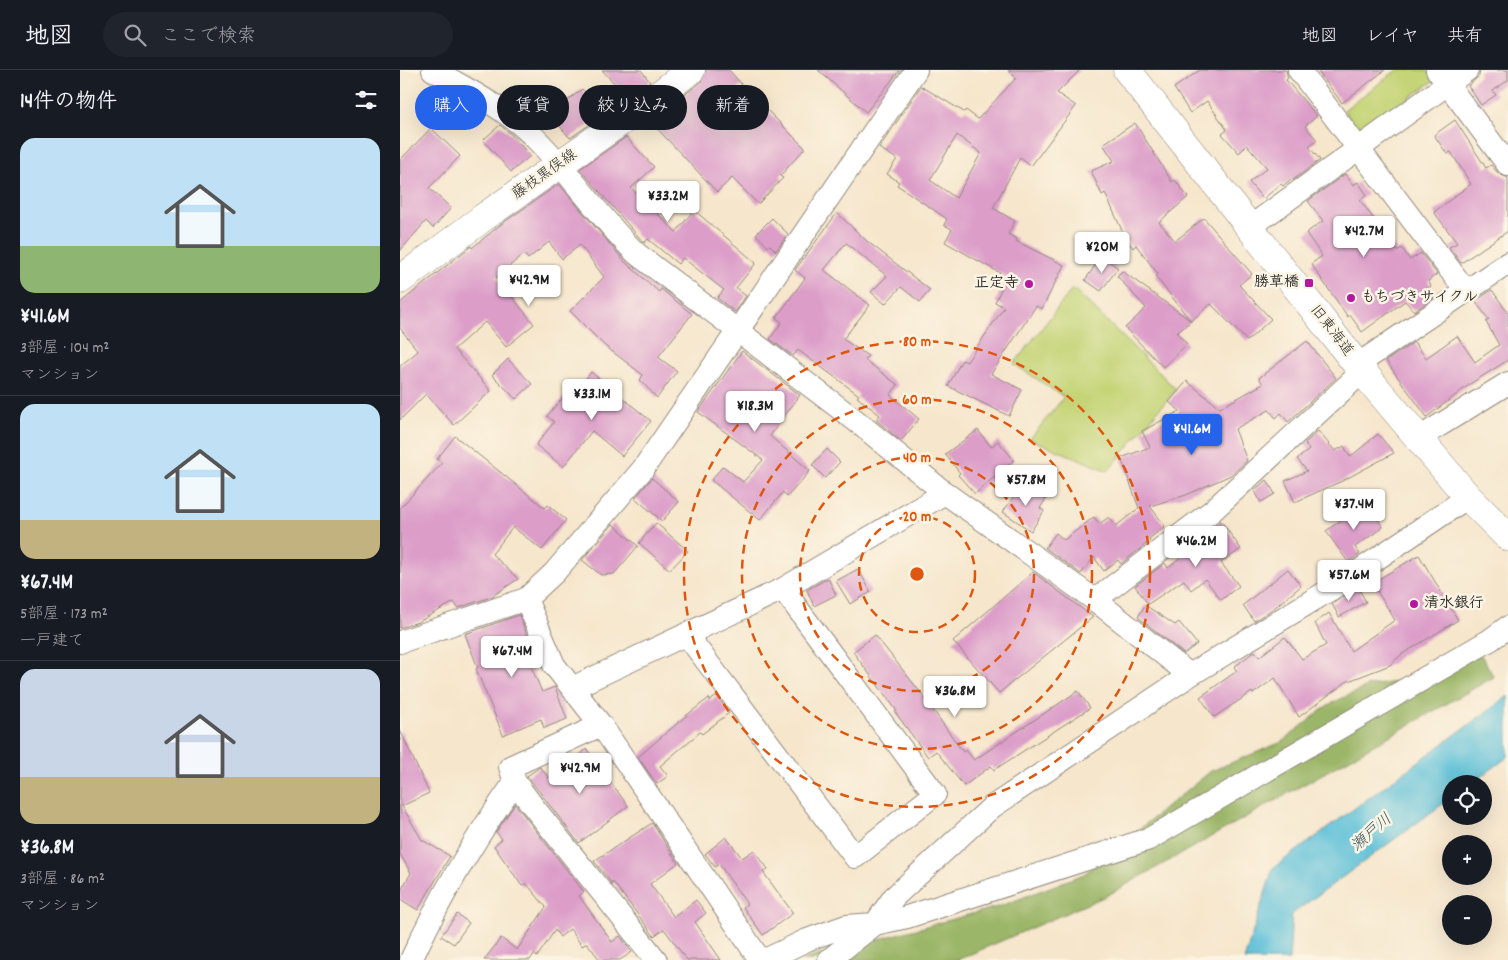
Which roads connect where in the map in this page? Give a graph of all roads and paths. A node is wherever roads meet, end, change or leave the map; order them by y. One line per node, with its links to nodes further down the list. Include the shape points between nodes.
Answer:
1 (433, 70): 9 (street, via 512,118)
2 (691, 70): 9 (street, 藤枝黒俣線)
3 (916, 70): 15 (street)
4 (1127, 70): 11 (street, 旧東海道)
5 (1299, 70): 8 (street)
6 (1467, 70): 7 (street)
7 (1442, 76): 8 (street); 10 (street)
8 (1359, 147): 11 (street); 14 (street)
9 (560, 164): 13 (street, 藤枝黒俣線); 15 (street, via 610,229 636,254)
10 (1508, 165)
11 (1250, 227): 16 (street, 旧東海道)
12 (1508, 262): 14 (street)
13 (400, 280)
14 (1466, 291): 16 (street)
15 (738, 330): 19 (street); 23 (street, via 643,469 554,573)
16 (1360, 368): 18 (street, 旧東海道); 24 (street, via 1212,511)
17 (1508, 382): 18 (street)
18 (1419, 438): 20 (street, 旧東海道)
19 (946, 492): 22 (street); 24 (street)
20 (1468, 497): 21 (street, 旧東海道); 28 (street, via 1341,583)
21 (1508, 537)
22 (783, 589): 26 (street); 26 (street, via 935,794 855,856)
23 (526, 599): 27 (street); 29 (street, via 554,665)
24 (1095, 600): 28 (street)
25 (1508, 627): 32 (street, via 1149,839 907,917)
26 (686, 634): 29 (street)
27 (400, 642)
28 (1190, 675): 32 (street, via 992,807 894,897)
29 (572, 688): 30 (street)
30 (601, 725): 31 (street, via 510,766); 35 (street)
31 (515, 782): 33 (street, via 482,828); 34 (street)
32 (874, 924): 36 (street, via 846,926); 37 (street)
33 (411, 960)
34 (656, 960)
35 (760, 960)
36 (765, 960)
37 (829, 960)

